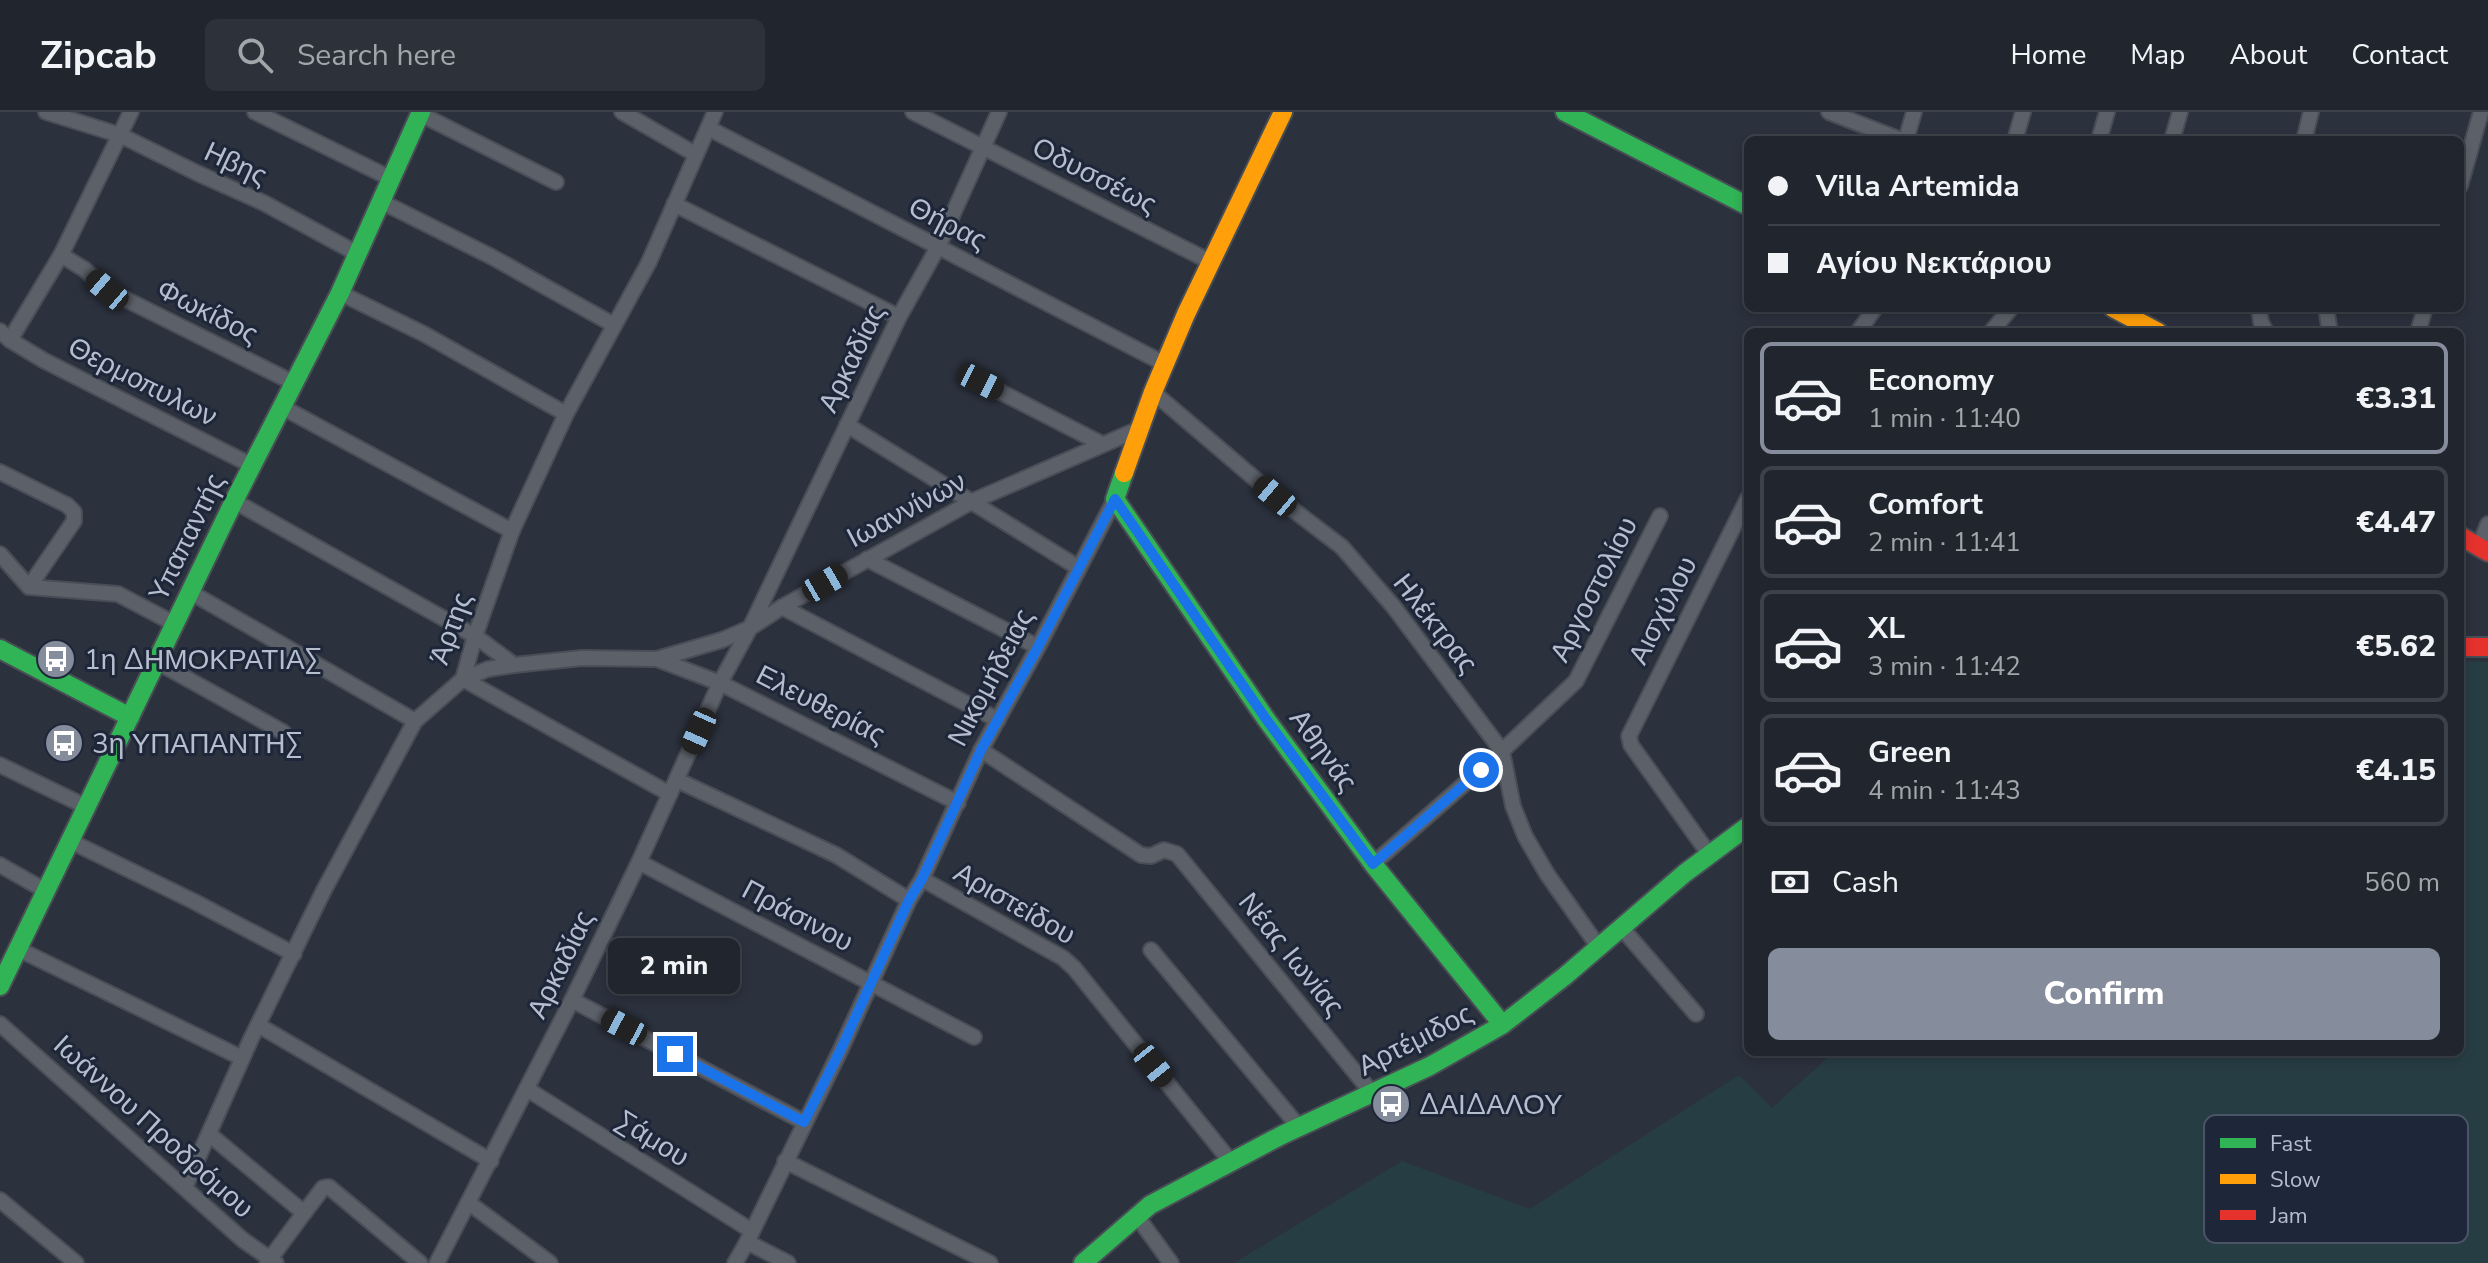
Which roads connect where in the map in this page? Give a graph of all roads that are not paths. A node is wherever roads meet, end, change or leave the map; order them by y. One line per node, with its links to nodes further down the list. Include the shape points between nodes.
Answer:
1 (46, 112): 20 (street, Ηβης)
2 (131, 112): 20 (street)
3 (255, 112): 30 (street)
4 (622, 112): 28 (street)
5 (715, 112): 19 (street, Άρτης)
6 (913, 112): 27 (street, Οδυσσέως)
7 (999, 112): 27 (street, Αρκαδίας)
8 (1283, 112): 38 (street, Νικομήδειας)
9 (1565, 112): 18 (street)
10 (1914, 112): 22 (street)
11 (2023, 112): 23 (street)
12 (2107, 112): 24 (street)
13 (2180, 112): 25 (street)
14 (2311, 112): 26 (street)
15 (2481, 112): 29 (street)
16 (421, 113): 30 (street, Υπαπαντής); 31 (street)
17 (1832, 113): 21 (street)
18 (1597, 119): 34 (street)
19 (708, 128): 28 (street, Άρτης); 35 (street, Θήρας)
20 (120, 135): 36 (street, Ηβης); 37 (street)
21 (1893, 136)
22 (1905, 136)
23 (2016, 136)
24 (2100, 136)
25 (2173, 136)
26 (2305, 136)
27 (984, 149): 35 (street, Αρκαδίας); 38 (street, Οδυσσέως)
28 (695, 154): 33 (street, Άρτης)
29 (2464, 172)
30 (390, 178): 32 (street, Υπαπαντής)
31 (556, 182)
32 (380, 201): 36 (street, Υπαπαντής); 43 (street)
33 (674, 204): 42 (street); 43 (street, Άρτης)
34 (1744, 204)
35 (938, 247): 42 (street, Αρκαδίας); 47 (street, Θήρας)
36 (356, 253): 39 (street, Υπαπαντής)
37 (61, 255): 46 (street); 49 (street, Φωκίδος, via 107,290)
38 (1211, 262): 47 (street, Νικομήδειας)
39 (340, 293): 49 (street, Υπαπαντής); 52 (street)
40 (2008, 312): 44 (street)
41 (2122, 312): 45 (street)
42 (899, 317): 53 (street, Αρκαδίας)
43 (614, 325): 52 (street, Άρτης)
44 (1994, 328)
45 (2151, 328)
46 (5, 336): 56 (street, Θερμοπυλων)
47 (1165, 364): 50 (street, Νικομήδειας)
48 (981, 382): 55 (street)
49 (294, 383): 51 (street, Υπαπαντής)
50 (1153, 392): 54 (street, Νικομήδειας); 90 (street, Ηλέκτρας, via 1342,547)
51 (282, 407): 56 (street, Υπαπαντής); 64 (street)
52 (566, 414): 64 (street, Άρτης)
53 (847, 425): 60 (street); 74 (street, Αρκαδίας)
54 (1139, 429): 55 (street, Ιωαννίνων); 58 (street, Νικομήδειας)
55 (1102, 444): 60 (street, Ιωαννίνων)
56 (253, 466): 59 (street, Υπαπαντής)
57 (0, 472): 70 (street, via 74,512 74,521)
58 (1115, 499): 69 (street, Νικομήδειας); 99 (street, Αθηνάς)
59 (234, 501): 71 (street, Υπαπαντής); 75 (street)
60 (973, 501): 68 (street, Ιωαννίνων); 69 (street)
61 (1744, 506): 97 (street, Αισχύλου, via 1628,739)
62 (1660, 516): 90 (street, Αργοστολίου, via 1576,681)
63 (2488, 524): 66 (street)
64 (512, 531): 75 (street, Άρτης)
65 (2464, 538): 66 (street)
66 (2484, 550)
67 (0, 554): 70 (street)
68 (867, 559): 72 (street, Ιωαννίνων); 76 (street)
69 (1079, 568): 76 (street, Νικομήδειας)
70 (29, 587): 73 (street, via 118,594)
71 (190, 592): 73 (street, Υπαπαντής); 87 (street)
72 (782, 607): 74 (street, Ιωαννίνων); 86 (street)
73 (175, 624): 81 (street, Υπαπαντής)
74 (750, 628): 80 (street, Ιωαννίνων); 84 (street, Αρκαδίας)
75 (475, 636): 82 (street); 83 (street, Άρτης)
76 (1038, 647): 86 (street, Νικομήδειας)
77 (2464, 647): 78 (street)
78 (2488, 647)
79 (0, 649): 85 (street)
80 (657, 659): 82 (street, Ιωαννίνων, via 582,658); 84 (street, Ελευθερίας)
81 (157, 662): 85 (street, Υπαπαντής); 88 (street)
82 (514, 665): 83 (street, Ιωαννίνων)
83 (463, 679): 87 (street, Άρτης); 92 (street)
84 (720, 683): 92 (street, Αρκαδίας); 93 (street, Ελευθερίας)
85 (130, 717): 94 (street, Υπαπαντής)
86 (998, 720): 89 (street, Νικομήδειας)
87 (415, 721): 108 (street, Άρτης)
88 (283, 732)
89 (981, 750): 93 (street, Νικομήδειας); 119 (street, Νέας Ιωνίας, via 1141,855 1164,850 1177,854)
90 (1502, 751): 99 (street, Αργοστολίου); 105 (street, Ηλέκτρας, via 1525,836)
91 (0, 765): 94 (street)
92 (674, 787): 98 (street, Αρκαδίας); 103 (street, via 836,855)
93 (958, 803): 101 (street, Νικομήδειας)
94 (87, 807): 96 (street, Υπαπαντής)
95 (1744, 829): 97 (street, Αρτέμιδος)
96 (70, 841): 102 (street, Υπαπαντής); 108 (street)
97 (1709, 854): 104 (street, Αρτέμιδος)
98 (639, 862): 109 (street, Πράσινου); 111 (street, Αρκαδίας)
99 (1373, 864): 114 (street, Αθηνάς)
100 (0, 865): 102 (street)
101 (922, 879): 103 (street, Νικομήδειας); 125 (street, Αριστείδου, via 1074,968)
102 (46, 891): 106 (street, Υπαπαντής)
103 (909, 900): 109 (street, Νικομήδειας)
104 (1621, 927): 105 (street, Αρτέμιδος); 112 (street)
105 (1598, 946): 114 (street, Αρτέμιδος)
106 (18, 949): 110 (street, Υπαπαντής); 117 (street)
107 (1151, 950): 121 (street)
108 (294, 954): 115 (street, Άρτης)
109 (871, 983): 116 (street, Πράσινου); 120 (street, Νικομήδειας)
110 (0, 986)
111 (572, 1000): 118 (street, Αρκαδίας); 120 (street)
112 (1696, 1014)
113 (0, 1024): 126 (street, Ιωάννου Προδρόμου)
114 (1502, 1024): 119 (street, Αρτέμιδος)
115 (258, 1025): 117 (street, Άρτης); 123 (street)
116 (974, 1037)
117 (242, 1058): 122 (street, Άρτης)
118 (527, 1089): 123 (street, Αρκαδίας); 131 (street, Σάμου)
119 (1372, 1093): 121 (street, Αρτέμιδος)
120 (804, 1122): 124 (street, Νικομήδειας)
121 (1299, 1127): 125 (street, Αρτέμιδος)
122 (209, 1134): 126 (street, Άρτης); 129 (street)
123 (491, 1161): 128 (street, Αρκαδίας)
124 (785, 1161): 131 (street, Νικομήδειας); 139 (street)
125 (1231, 1162): 130 (street, Αρτέμιδος)
126 (185, 1187): 132 (street, Ιωάννου Προδρόμου)
127 (0, 1200): 133 (street)
128 (469, 1203): 135 (street, Αρκαδίας); 136 (street)
129 (304, 1213): 132 (street); 134 (street, via 329,1187)
130 (1136, 1215): 140 (street, Αρτέμιδος); 141 (street)
131 (750, 1237): 137 (street, Νικομήδειας); 138 (street, Σάμου)
132 (271, 1262)
133 (76, 1263)
134 (420, 1263)
135 (437, 1263)
136 (550, 1263)
137 (735, 1263)
138 (788, 1263)
139 (990, 1263)
140 (1083, 1263)
141 (1171, 1263)

